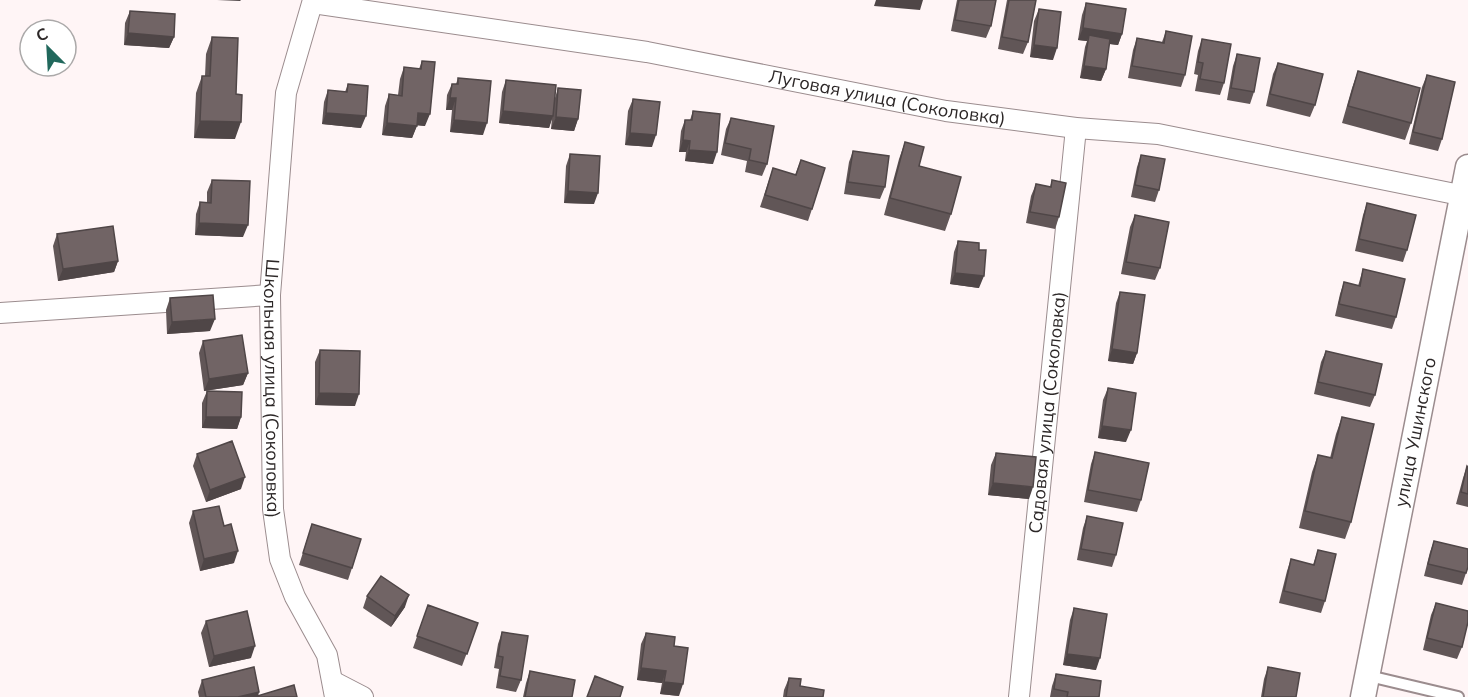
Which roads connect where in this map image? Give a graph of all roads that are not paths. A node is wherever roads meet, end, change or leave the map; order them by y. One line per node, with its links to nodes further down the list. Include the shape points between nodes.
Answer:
1 (313, 2): 2 (street, Луговая улица (Соколовка), via 647,52 946,111); 5 (street, Школьная улица (Соколовка), via 286,93)
2 (1076, 128): 4 (street, Луговая улица (Соколовка), via 1158,134); 10 (street, Садовая улица (Соколовка))
3 (1468, 167): 4 (street, улица Ушинского)
4 (1460, 195): 7 (street, улица Ушинского)
5 (270, 295): 6 (street); 8 (street, Школьная улица (Соколовка), via 273,509 280,559 295,597 327,655)
6 (0, 313)
7 (1366, 687): 11 (lane)
8 (334, 690): 9 (street)
9 (363, 697)
10 (1019, 697)
11 (1458, 697)

